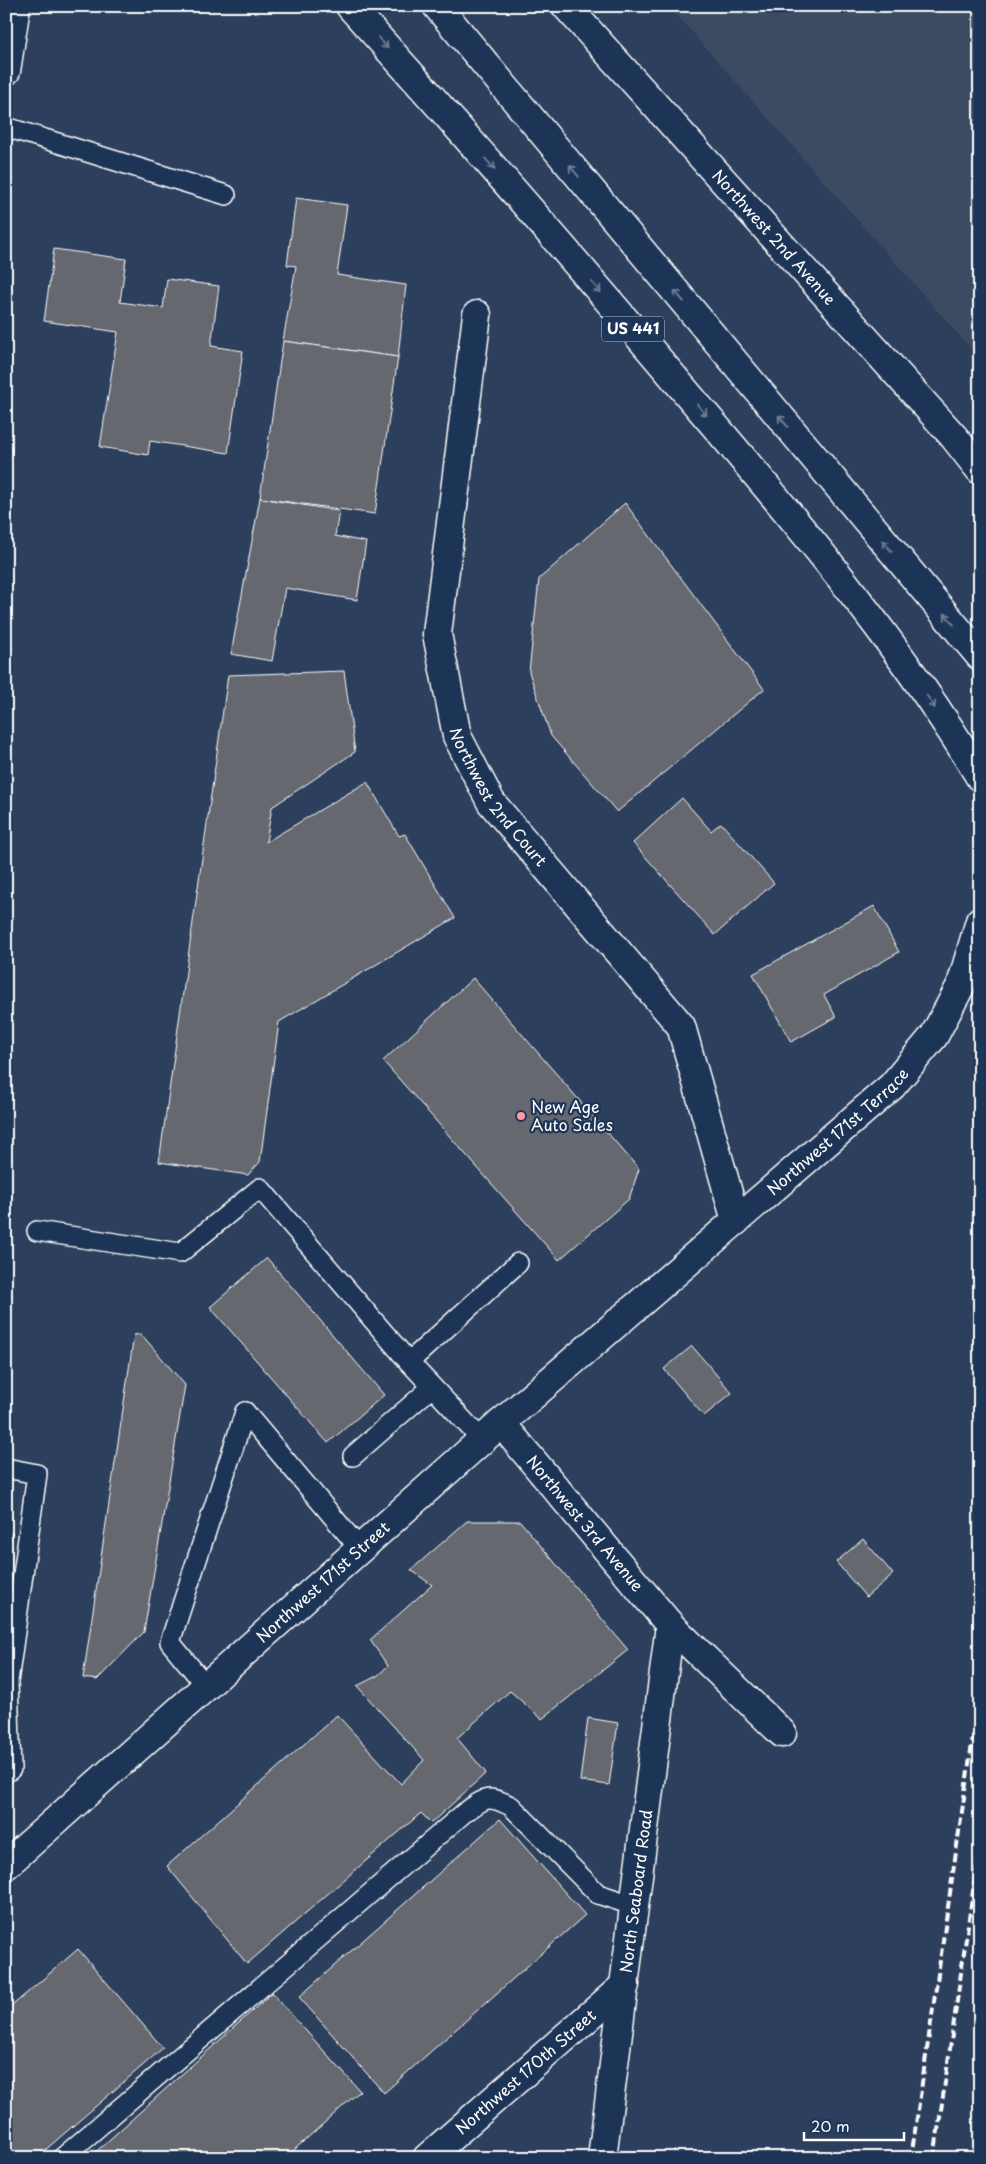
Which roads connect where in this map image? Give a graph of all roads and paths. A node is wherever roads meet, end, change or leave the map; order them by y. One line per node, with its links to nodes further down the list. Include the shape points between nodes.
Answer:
1 (16, 6): 5 (street)
2 (350, 6): 11 (street, US 441, one-way to 11, via 447,114 788,512 904,661)
3 (437, 6): 10 (street, US 441, one-way to 3)
4 (566, 6): 9 (street, Northwest 2nd Avenue, via 954,437)
5 (6, 71)
6 (6, 127): 7 (lane)
7 (226, 194)
8 (478, 315): 13 (street, Northwest 2nd Court, via 437,634 458,736 491,802 681,1026)
9 (980, 470)
10 (980, 656)
11 (980, 777)
12 (980, 921): 13 (street, Northwest 171st Terrace, via 961,985 934,1036 892,1086)
13 (736, 1221): 16 (street, Northwest 171st Terrace)
14 (37, 1231): 17 (lane, via 180,1253 260,1188)
15 (518, 1263): 17 (lane)
16 (641, 1302): 19 (street, Northwest 171st Street)
17 (408, 1362): 18 (lane)
18 (432, 1387): 19 (lane); 20 (lane)
19 (492, 1431): 22 (street, Northwest 171st Street); 23 (street, Northwest 3rd Avenue)
20 (353, 1456)
21 (6, 1468): 26 (lane, via 37,1474 8,1682 11,1770)
22 (360, 1548): 24 (street, Northwest 171st Street); 24 (lane, via 245,1412 170,1642)
23 (670, 1625): 25 (street, Northwest 3rd Avenue); 28 (street, North Seaboard Road)
24 (206, 1686): 27 (street, Northwest 171st Street)
25 (782, 1733)
26 (6, 1773)
27 (6, 1865)
28 (635, 1906): 29 (street, North Seaboard Road); 30 (lane, via 598,1894 511,1806 494,1797 480,1801)
29 (625, 1985): 31 (street, Northwest 170th Street); 32 (street, North Seaboard Road)
30 (62, 2158)
31 (427, 2158)
32 (602, 2158)

